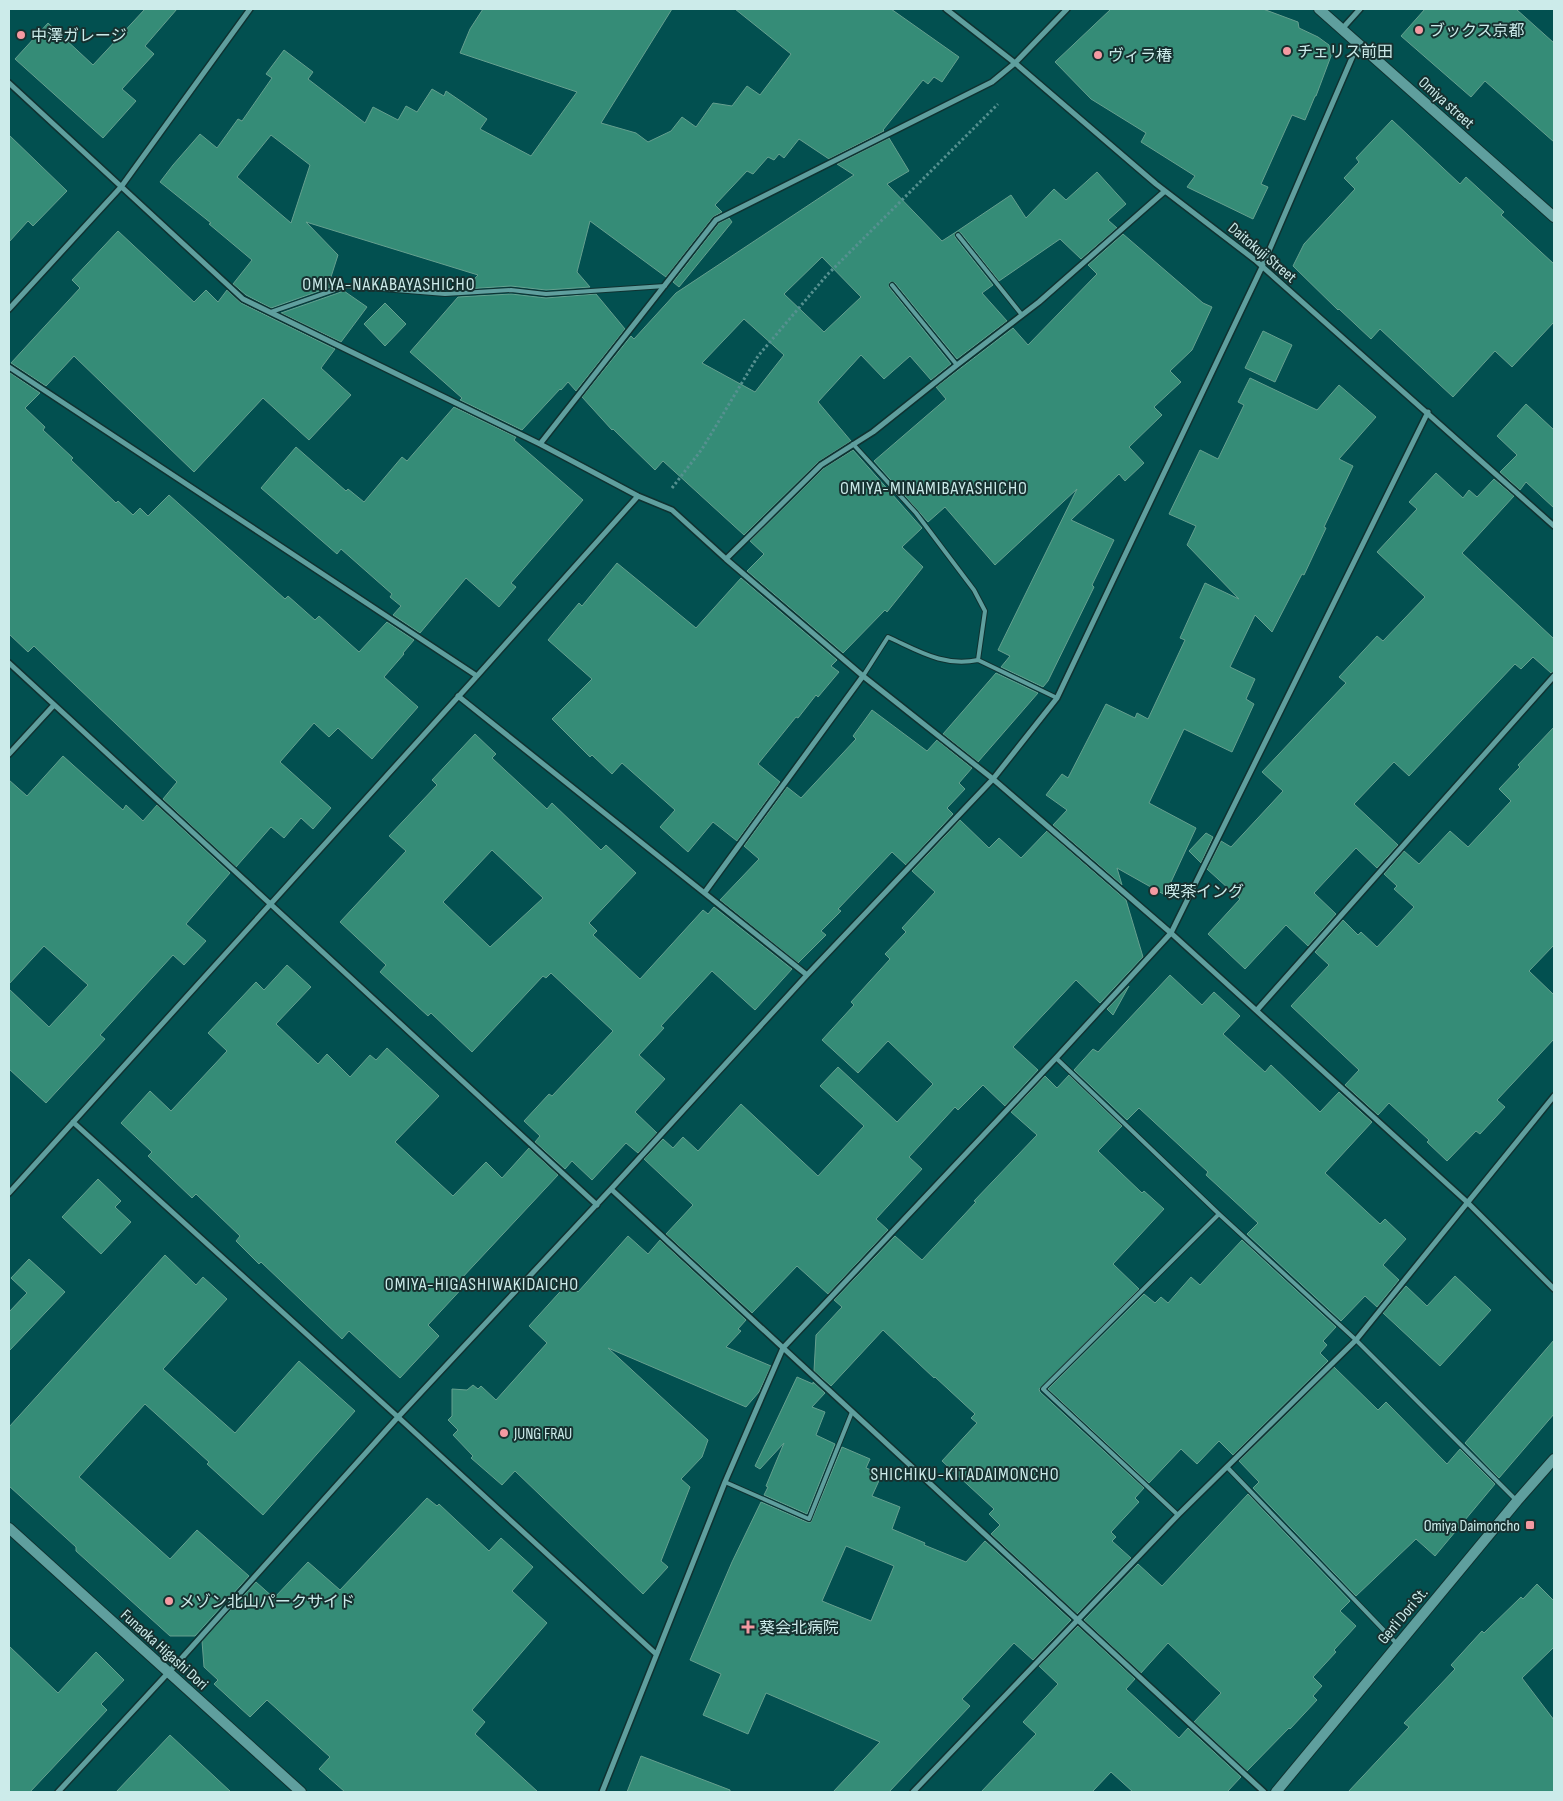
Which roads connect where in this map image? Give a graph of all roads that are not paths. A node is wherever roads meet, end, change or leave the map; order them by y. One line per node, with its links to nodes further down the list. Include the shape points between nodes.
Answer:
1 (250, 9): 10 (street)
2 (946, 9): 8 (street, Daitokuji Street)
3 (1067, 9): 8 (street)
4 (1319, 9): 6 (street, Omiya street)
5 (1360, 9): 6 (street)
6 (1342, 29): 7 (street, Omiya street)
7 (1358, 43): 12 (street, Omiya street); 14 (street)
8 (1015, 63): 11 (street, Daitokuji Street); 16 (street, via 992,82 716,220)
9 (9, 83): 10 (street)
10 (121, 187): 17 (street); 18 (street, via 242,299)
11 (1165, 191): 14 (street, Daitokuji Street); 19 (street)
12 (1553, 213)
13 (958, 235): 19 (lane)
14 (1262, 267): 22 (street, Daitokuji Street); 34 (street)
15 (892, 285): 20 (lane)
16 (664, 286): 18 (lane, via 546,294 511,290 445,294 346,286); 23 (street)
17 (9, 309)
18 (271, 312): 23 (street)
19 (1022, 315): 20 (street)
20 (957, 365): 24 (street, via 873,432)
21 (9, 367): 30 (street)
22 (1428, 412): 26 (street, Daitokuji Street); 40 (street)
23 (540, 444): 25 (street)
24 (852, 444): 27 (street, via 821,465); 28 (lane, via 916,513 974,590 985,611)
25 (638, 496): 27 (street, via 672,510); 30 (street)
26 (1554, 526)
27 (726, 559): 31 (street)
28 (978, 660): 31 (lane, via 938,660 888,637); 34 (lane)
29 (9, 664): 35 (street)
30 (477, 676): 33 (street)
31 (863, 676): 37 (street); 38 (street)
32 (1554, 676): 42 (street)
33 (458, 696): 38 (street); 39 (street)
34 (1057, 698): 37 (street)
35 (54, 705): 36 (street); 39 (street)
36 (9, 754)
37 (993, 779): 40 (street); 41 (street)
38 (705, 892): 41 (street)
39 (271, 904): 45 (street); 49 (street)
40 (1171, 933): 42 (street); 43 (street)
41 (807, 975): 46 (street)
42 (1257, 1010): 48 (street)
43 (1056, 1058): 50 (lane); 53 (street)
44 (1554, 1096): 48 (street)
45 (73, 1122): 47 (street); 55 (street)
46 (611, 1189): 49 (street); 53 (street)
47 (9, 1193)
48 (1468, 1202): 51 (street); 52 (street)
49 (597, 1204): 55 (street)
50 (1219, 1214): 52 (lane); 60 (lane, via 1043,1389)
51 (1554, 1289)
52 (1356, 1340): 57 (street); 59 (lane)
53 (783, 1348): 54 (street); 58 (street)
54 (852, 1412): 58 (lane, via 809,1519); 62 (street)
55 (398, 1417): 64 (street); 65 (street)
56 (1554, 1459): 59 (street, Gen'i Dori St.)
57 (1227, 1466): 60 (street); 63 (lane)
58 (725, 1482): 64 (street)
59 (1517, 1500): 63 (street, Gen'i Dori St.)
60 (1178, 1515): 62 (street)
61 (9, 1528): 65 (street, Funaoka Higashi Dori)
62 (1078, 1621): 69 (street); 70 (street)
63 (1398, 1644): 71 (street, Gen'i Dori St.)
64 (656, 1654): 68 (street)
65 (169, 1672): 66 (street); 67 (street, Funaoka Higashi Dori)
66 (58, 1792)
67 (301, 1792)
68 (602, 1792)
69 (913, 1792)
70 (1264, 1792)
71 (1276, 1792)

